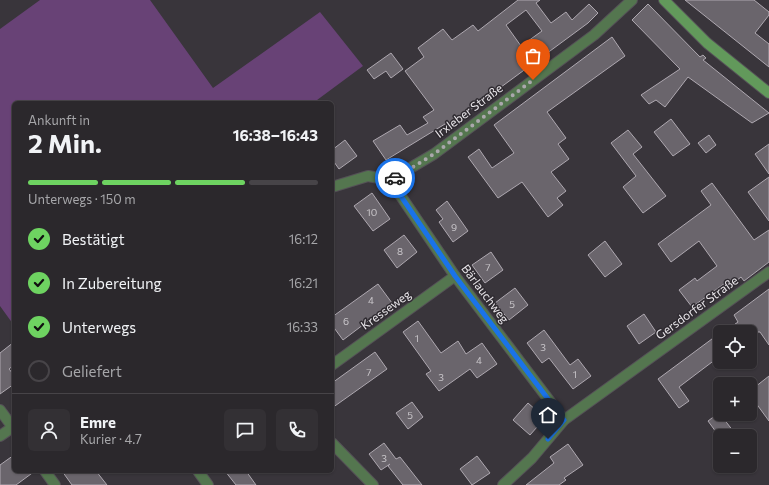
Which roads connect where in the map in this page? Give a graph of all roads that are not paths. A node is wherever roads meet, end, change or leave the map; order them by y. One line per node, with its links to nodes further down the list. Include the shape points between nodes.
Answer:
1 (632, 0): 4 (street, Irxleber Straße, via 594,35 434,154)
2 (664, 0): 3 (main road, via 707,43)
3 (769, 94)
4 (390, 180): 5 (street, via 368,176); 7 (street, Bärlauchweg)
5 (334, 186)
6 (769, 272): 10 (street, Gersdorfer Straße)
7 (455, 276): 8 (street, Kresseweg); 10 (street, Bärlauchweg)
8 (334, 364)
9 (0, 410): 11 (street)
10 (564, 420): 20 (street, Gersdorfer Straße, via 532,458)
11 (12, 427)
12 (12, 429): 13 (street)
13 (0, 436)
14 (334, 445): 19 (street)
15 (46, 473): 17 (street)
16 (199, 473): 18 (street)
17 (55, 485)
18 (208, 485)
19 (373, 485)
20 (503, 485)

